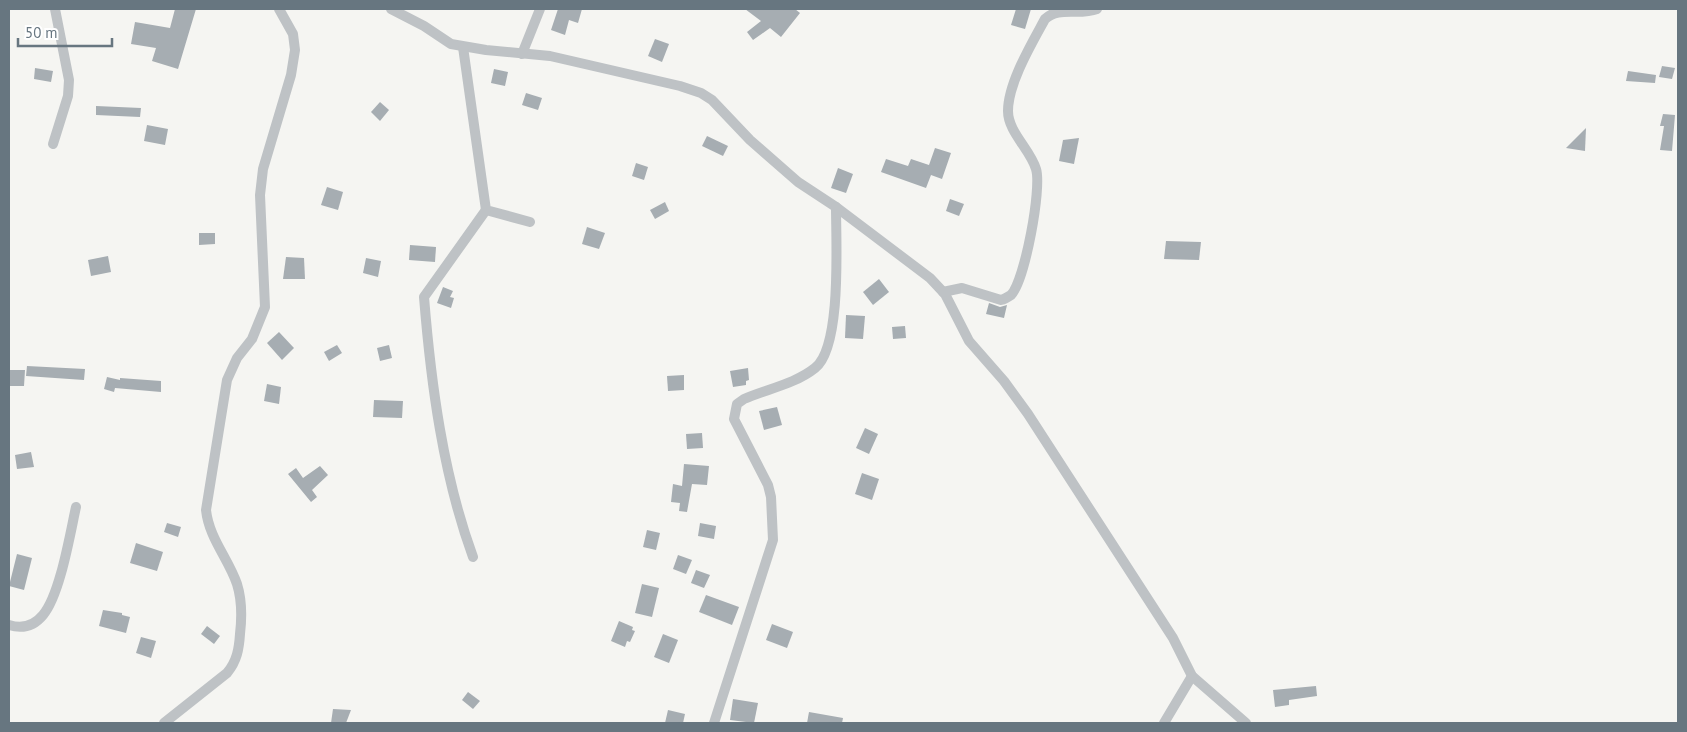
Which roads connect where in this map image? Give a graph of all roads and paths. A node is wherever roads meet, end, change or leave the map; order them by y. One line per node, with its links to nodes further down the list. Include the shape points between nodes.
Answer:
1 (55, 9): 8 (street, via 69,80 68,96)
2 (280, 9): 17 (street, via 293,34 295,50 291,75 263,169 260,195 265,308 255,334 237,358 227,380 206,510 209,529 239,593 241,624 238,653 227,673)
3 (392, 9): 6 (street, via 451,44)
4 (540, 9): 7 (street)
5 (1097, 9): 12 (street, via 1079,13 1055,12 1045,18 1009,100 1011,124 1033,161 1038,178 1028,248 1017,285 1011,295 1001,300 962,288)
6 (463, 47): 7 (street); 10 (street)
7 (522, 54): 9 (street, via 572,60 701,93 781,168)
8 (53, 144)
9 (836, 207): 12 (street, via 913,264); 18 (street, via 835,298 830,340 823,361 804,376 744,399 734,411 738,428 768,485 773,540)
10 (486, 210): 11 (street); 14 (street, via 424,298 430,368 459,518)
11 (530, 222)
12 (943, 292): 16 (street, via 969,341 1014,394 1096,516 1173,638)
13 (76, 507): 15 (street, via 57,583 44,614 29,626)
14 (473, 557)
15 (9, 625)
16 (1192, 676): 19 (street); 20 (street)
17 (164, 723)
18 (714, 723)
19 (1164, 723)
20 (1246, 723)

